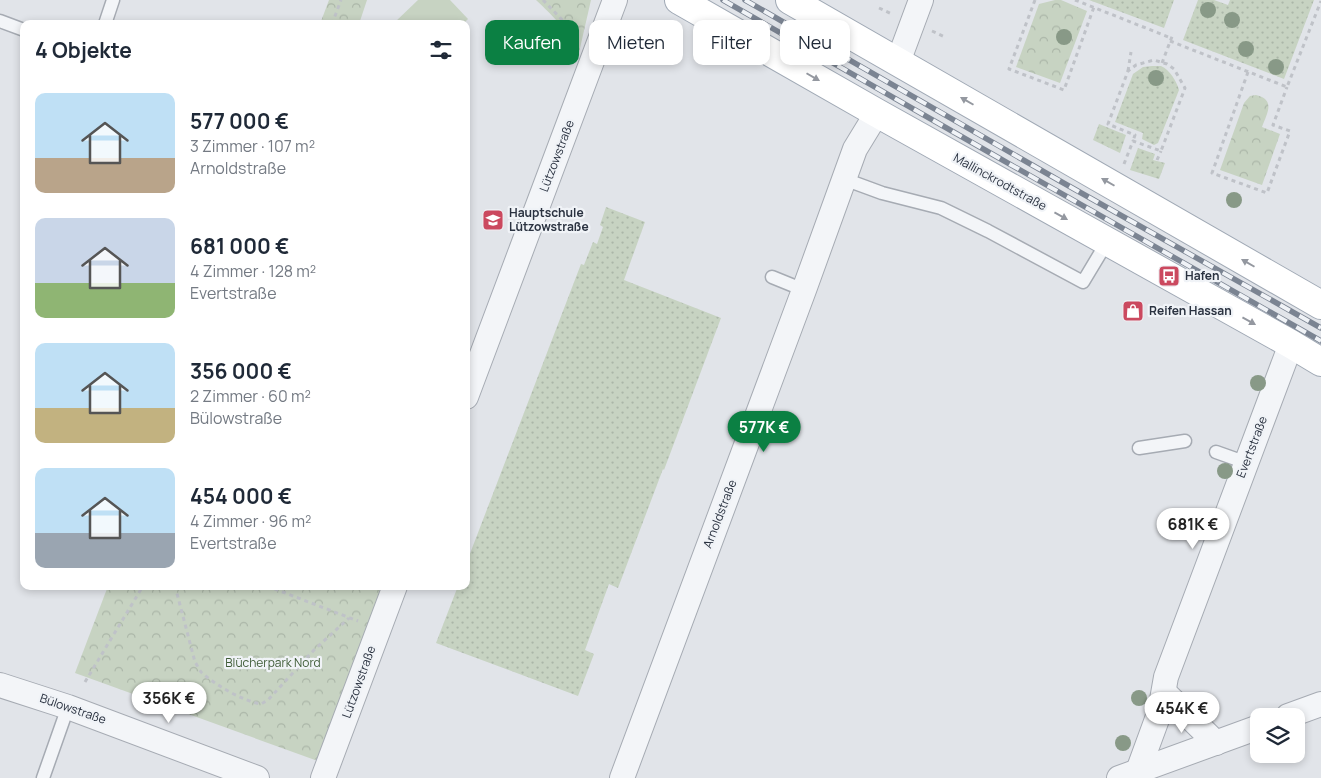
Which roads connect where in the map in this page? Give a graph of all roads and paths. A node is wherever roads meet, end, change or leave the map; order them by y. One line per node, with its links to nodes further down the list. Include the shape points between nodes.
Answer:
1 (113, 0): 12 (lane)
2 (341, 0): 13 (path)
3 (543, 0): 14 (path)
4 (615, 0): 36 (street, Lützowstraße)
5 (679, 0): 24 (main road, Mallinckrodtstraße, one-way to 24)
6 (790, 0): 19 (main road)
7 (921, 0): 19 (street)
8 (1035, 0): 11 (path, via 1009,69 1064,90)
9 (1076, 0): 11 (path)
10 (1321, 1): 23 (path)
11 (1094, 7): 17 (path)
12 (106, 20)
13 (334, 20)
14 (562, 20)
15 (0, 21): 16 (lane)
16 (20, 28)
17 (1171, 38): 20 (path); 22 (path)
18 (1130, 52): 21 (path)
19 (898, 62): 33 (main road, one-way to 19)
20 (1162, 62): 21 (path, via 1146,61); 26 (path, via 1174,70 1185,88)
21 (1128, 71): 25 (path, via 1108,124 1135,134)
22 (1248, 72): 23 (path); 23 (path, via 1212,172 1267,193 1290,131 1273,125)
23 (1287, 87)
24 (877, 114): 29 (street, Arnoldstraße, via 856,149); 30 (main road, Mallinckrodtstraße, one-way to 30)
25 (1133, 141): 26 (path); 28 (path)
26 (1160, 151): 27 (path)
27 (1157, 160)
28 (1124, 166)
29 (844, 179): 30 (lane, via 882,193 941,208 1083,282); 32 (street, Arnoldstraße)
30 (1107, 242): 34 (main road, Mallinckrodtstraße, one-way to 34)
31 (772, 277): 32 (lane)
32 (804, 290): 59 (street, Arnoldstraße)
33 (1319, 298)
34 (1291, 344): 35 (main road, Mallinckrodtstraße); 40 (street, Evertstraße)
35 (1321, 362)
36 (470, 386)
37 (1185, 441): 38 (lane)
38 (1139, 448)
39 (1216, 452): 40 (lane)
40 (1247, 463): 49 (street, Evertstraße, via 1166,677)
41 (141, 590): 47 (path)
42 (176, 590): 45 (path, via 200,671 252,703 261,704 268,700)
43 (277, 590): 45 (path)
44 (394, 590): 46 (street, Lützowstraße)
45 (349, 618): 46 (path)
46 (379, 629): 58 (street, Lützowstraße)
47 (85, 682)
48 (0, 685): 51 (street, Bülowstraße)
49 (1164, 692): 54 (street); 55 (street, Evertstraße, via 1160,711)
50 (1321, 704): 52 (street)
51 (68, 707): 56 (lane); 57 (street, Bülowstraße)
52 (1305, 710)
53 (1250, 730): 54 (street)
54 (1216, 743): 55 (street)
55 (1129, 774)
56 (43, 778)
57 (257, 778)
58 (323, 778)
59 (622, 778)

